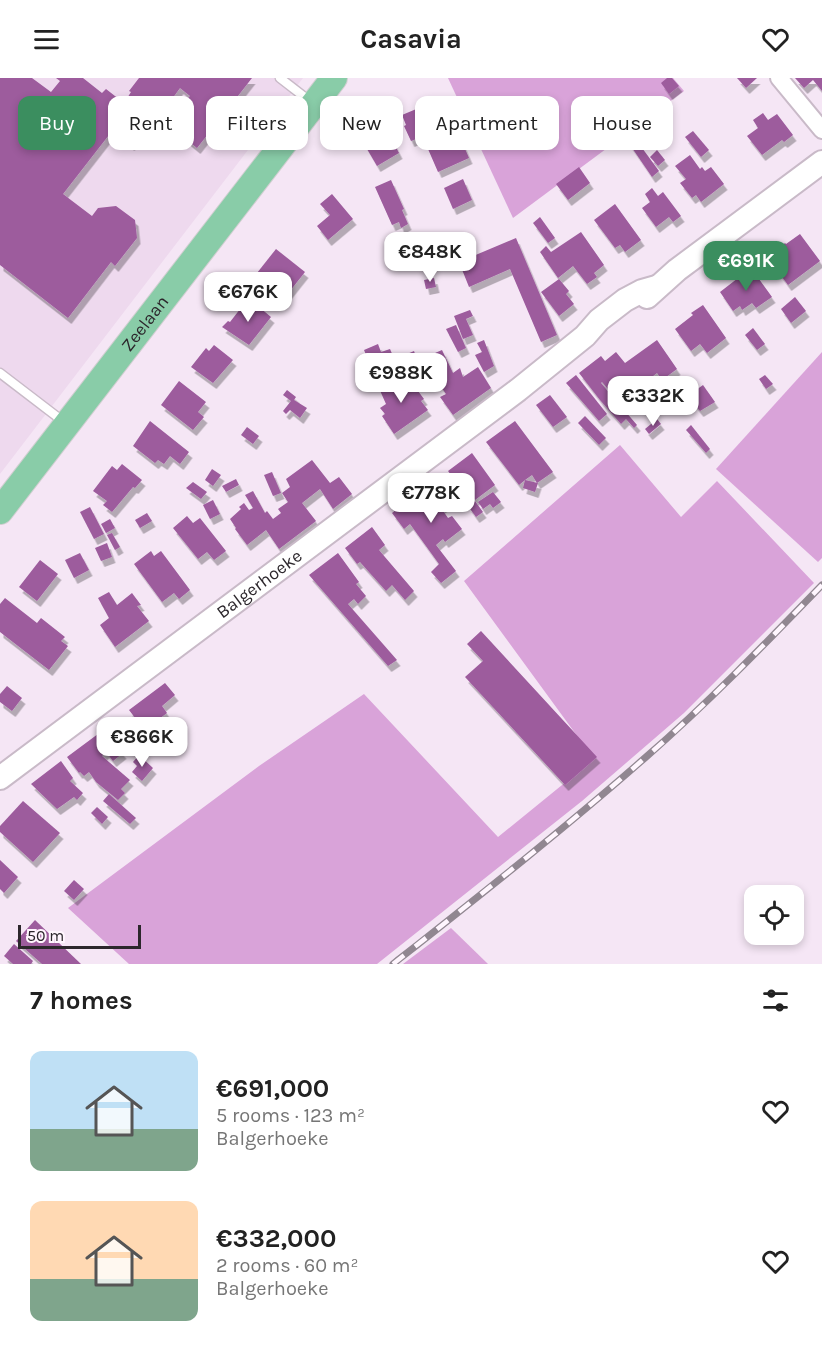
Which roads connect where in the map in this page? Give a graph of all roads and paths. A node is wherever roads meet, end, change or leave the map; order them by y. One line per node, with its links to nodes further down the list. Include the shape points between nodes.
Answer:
1 (280, 78): 4 (lane)
2 (334, 78): 4 (main road, Zeelaan)
3 (779, 78): 5 (street)
4 (314, 104): 8 (main road, Zeelaan)
5 (822, 130)
6 (822, 162): 10 (main road, Balgerhoeke, via 656,287 605,328 576,358 518,390)
7 (0, 373): 8 (lane)
8 (67, 424): 9 (main road, Zeelaan)
9 (0, 511)
10 (0, 778)

